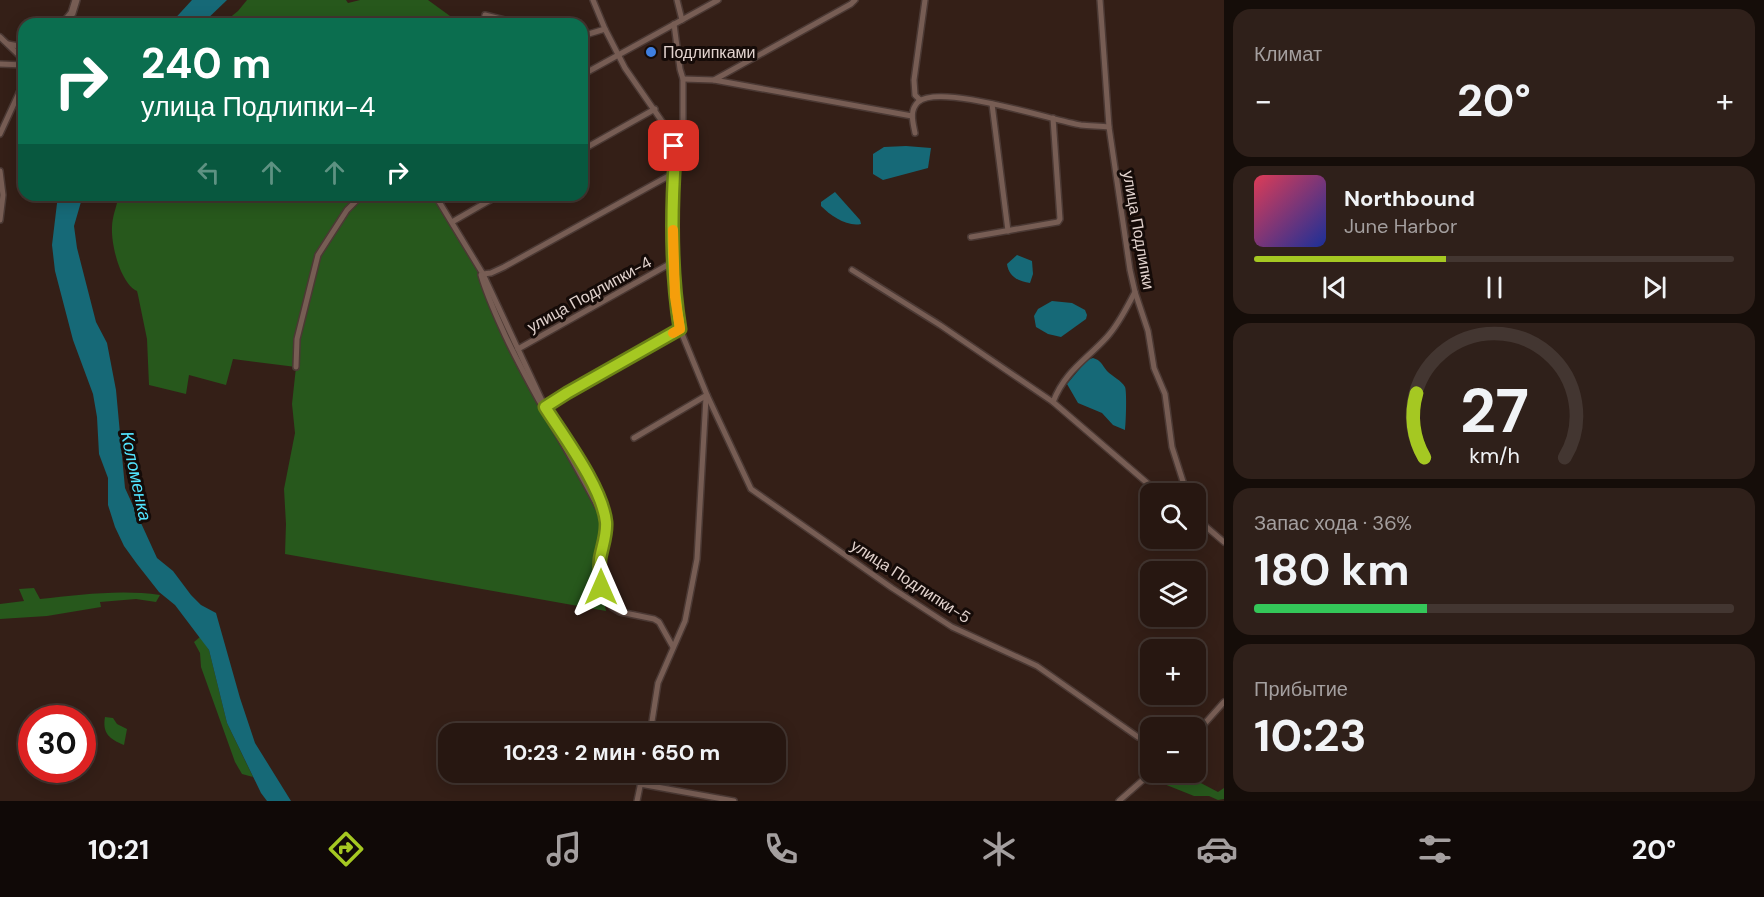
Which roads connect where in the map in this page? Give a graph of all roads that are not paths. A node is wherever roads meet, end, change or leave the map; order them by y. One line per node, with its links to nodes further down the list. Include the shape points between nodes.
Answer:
1 (76, 0): 8 (street)
2 (593, 0): 13 (street, улица Подлипки-4)
3 (677, 0): 11 (street)
4 (718, 0): 11 (street)
5 (855, 0): 23 (street)
6 (925, 0): 25 (street, via 914,80 915,95)
7 (1100, 0): 30 (street, улица Подлипки)
8 (68, 18)
9 (484, 18): 10 (street)
10 (497, 18)
11 (682, 20): 12 (street)
12 (674, 24): 18 (street); 22 (street)
13 (605, 30): 14 (street); 18 (street, улица Подлипки-4)
14 (588, 34)
15 (2, 39): 16 (street); 17 (street)
16 (18, 45)
17 (18, 54)
18 (618, 55): 21 (street); 27 (street, улица Подлипки-4)
19 (0, 64): 20 (street)
20 (18, 65)
21 (588, 72)
22 (683, 79): 23 (street); 31 (street)
23 (714, 80): 28 (street)
24 (18, 95): 33 (street)
25 (920, 100): 26 (street, via 936,97); 28 (street)
26 (992, 104): 29 (street); 42 (street)
27 (655, 109): 34 (street); 36 (street, улица Подлипки-4, via 670,133)
28 (912, 116): 32 (street)
29 (1053, 118): 30 (street); 42 (street, via 1059,222)
30 (1109, 127): 47 (street, улица Подлипки)
31 (682, 129)
32 (915, 133)
33 (0, 134)
34 (588, 147)
35 (0, 171): 40 (street)
36 (674, 173): 44 (street, улица Подлипки-4); 46 (street, via 504,267 491,273)
37 (356, 201): 50 (street, via 318,255 297,339)
38 (439, 201): 41 (street)
39 (489, 201): 41 (street)
40 (0, 220)
41 (452, 222): 46 (street)
42 (1008, 231): 43 (street)
43 (971, 237)
44 (673, 262): 48 (street, улица Подлипки-4); 49 (street, улица Подлипки-4)
45 (852, 270): 52 (street)
46 (482, 271): 49 (street); 57 (street, via 485,291 515,356)
47 (1135, 292): 52 (street, via 1110,334 1068,374); 56 (street, улица Подлипки, via 1148,331 1154,368 1165,394 1172,447)
48 (680, 329): 51 (street, улица Подлипки-4); 53 (street)
49 (518, 349): 53 (street)
50 (296, 367)
51 (706, 395): 54 (street); 60 (street, via 697,559 685,621); 64 (street, улица Подлипки-5, via 751,489 952,627 1037,666)
52 (1053, 402): 55 (street)
53 (545, 407): 57 (street, via 585,470)
54 (634, 438)
55 (1147, 483)
56 (1183, 483)
57 (606, 522): 60 (street, via 600,560 605,599 620,612 659,622)
58 (1206, 527): 59 (street)
59 (1224, 542)
60 (673, 647): 63 (street, via 658,683)
61 (1224, 702): 62 (street)
62 (1206, 721)
63 (652, 723)
64 (1140, 737)
65 (1140, 783): 69 (street)
66 (640, 784): 67 (street); 68 (street)
67 (638, 801)
68 (734, 801)
69 (1119, 801)

